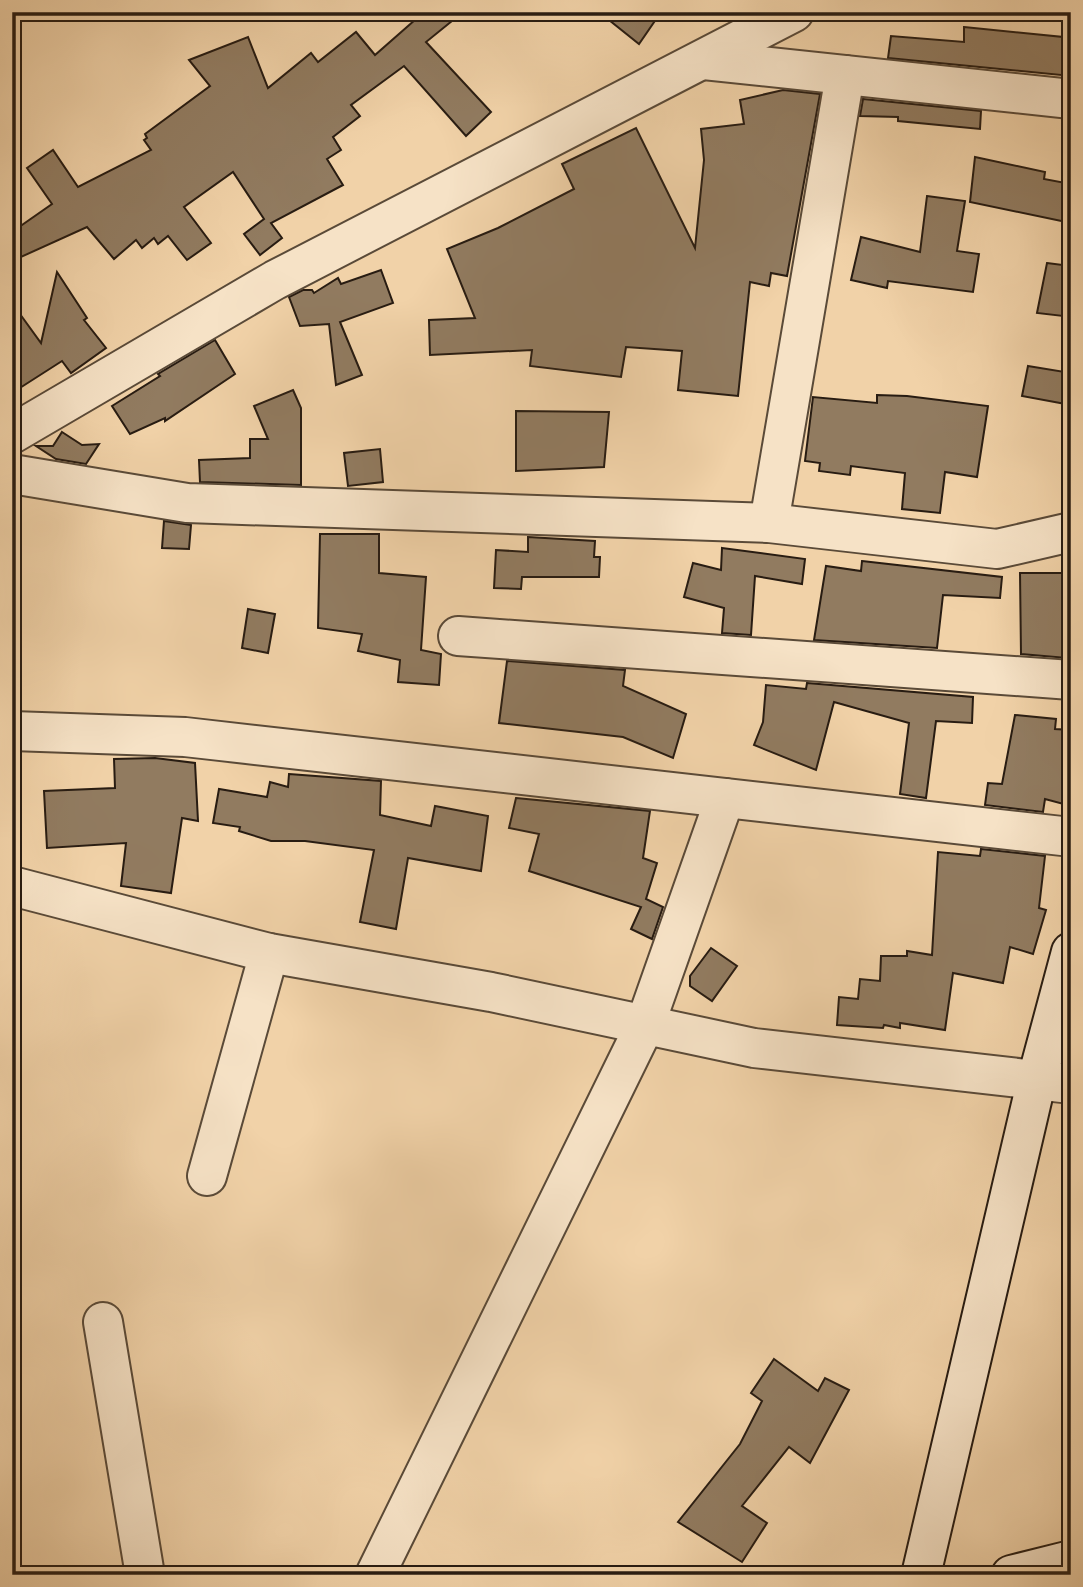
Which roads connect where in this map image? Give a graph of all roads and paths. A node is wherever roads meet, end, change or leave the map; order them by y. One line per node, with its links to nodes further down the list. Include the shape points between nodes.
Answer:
1 (794, 12): 2 (street)
2 (704, 60): 3 (street); 5 (street, via 275,280)
3 (845, 75): 4 (street); 7 (street)
4 (1071, 99)
5 (12, 434)
6 (12, 474): 7 (street, via 187,503)
7 (769, 523): 8 (street, via 997,549)
8 (1071, 531)
9 (458, 636): 10 (street)
10 (1071, 680)
11 (12, 731): 12 (street, via 185,737)
12 (725, 798): 13 (street); 17 (street)
13 (1071, 836)
14 (12, 886): 16 (street)
15 (1071, 952): 18 (street)
16 (269, 953): 17 (street); 19 (street)
17 (646, 1025): 18 (street, via 754,1048); 23 (street)
18 (1054, 1082): 24 (street)
19 (207, 1176)
20 (103, 1321): 22 (street)
21 (1071, 1560): 25 (street)
22 (145, 1575)
23 (375, 1575)
24 (921, 1575)
25 (1011, 1575)

